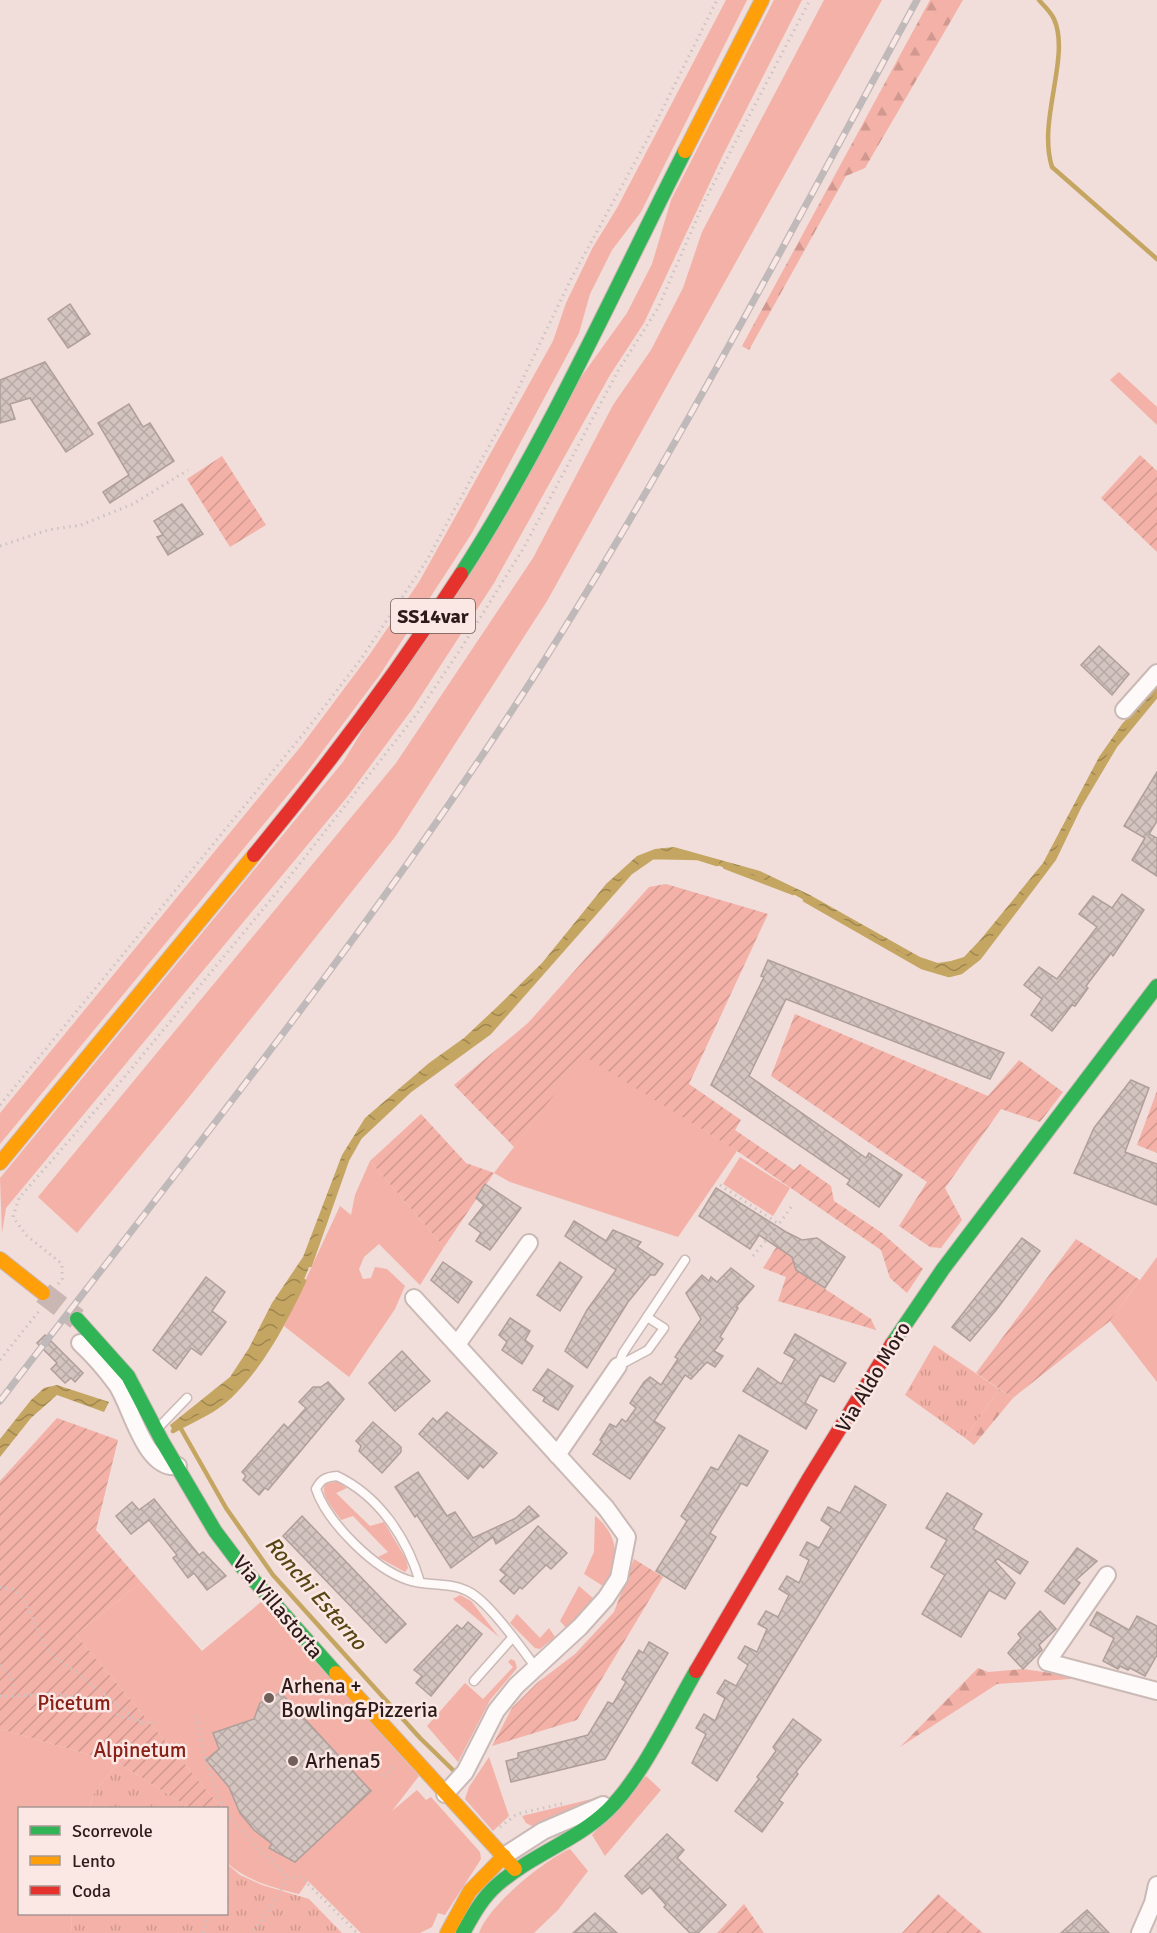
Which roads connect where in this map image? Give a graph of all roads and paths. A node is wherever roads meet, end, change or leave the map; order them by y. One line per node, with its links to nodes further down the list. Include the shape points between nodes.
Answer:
1 (717, 0): 8 (path, via 571,279 502,422 427,560 361,659 304,733)
2 (762, 0): 9 (main road, SS14var, via 550,416 480,544 399,669 303,796)
3 (188, 471): 4 (path, via 122,508 81,525 48,530)
4 (0, 546)
5 (1157, 673): 6 (street)
6 (1124, 710)
7 (1157, 987): 46 (main road, Via Aldo Moro, via 905,1324 808,1480)
8 (0, 1105)
9 (0, 1163)
10 (720, 1185): 12 (path)
11 (792, 1206): 12 (path)
12 (779, 1224): 14 (path)
13 (529, 1243): 24 (street)
14 (753, 1256)
15 (0, 1258): 18 (main road)
16 (685, 1260): 21 (lane)
17 (62, 1279): 18 (path)
18 (49, 1291)
19 (414, 1298): 24 (street)
20 (41, 1308): 25 (path)
21 (647, 1317): 26 (lane); 26 (lane, via 664,1328 648,1350)
22 (76, 1319): 28 (main road, Via Villastorta, via 128,1376)
23 (80, 1343): 30 (street, via 119,1388 151,1454 167,1467)
24 (458, 1343): 29 (street)
25 (0, 1360)
26 (618, 1366): 29 (street)
27 (187, 1398): 28 (lane)
28 (156, 1430): 30 (main road, Via Villastorta)
29 (557, 1455): 36 (street, via 627,1537 619,1578 606,1598)
30 (178, 1466): 47 (main road, Via Villastorta, via 215,1531 242,1567)
31 (1107, 1575): 38 (street, via 1047,1662)
32 (420, 1582): 32 (lane, via 400,1536 368,1495 337,1476 320,1482 316,1488 322,1506 356,1544 386,1569 408,1581); 34 (lane, via 472,1593)
33 (0, 1587): 43 (path, via 15,1590 23,1599 47,1650)
34 (513, 1637): 36 (lane); 37 (lane)
35 (0, 1665): 40 (path, via 10,1675)
36 (538, 1669): 47 (street, via 516,1686 496,1711 465,1772)
37 (474, 1681)
38 (1157, 1691)
39 (0, 1696): 40 (path)
40 (16, 1697): 43 (path, via 66,1695)
41 (196, 1716): 48 (path)
42 (158, 1722): 43 (path)
43 (143, 1724)
44 (400, 1765): 45 (path)
45 (383, 1776)
46 (625, 1792): 50 (main road, Via Aldo Moro, via 596,1823); 51 (street, Via Aldo Moro, via 592,1812 543,1831)
47 (445, 1794): 51 (main road, Via Villastorta)
48 (222, 1807)
49 (228, 1815): 52 (path)
50 (552, 1845): 51 (street, Via Aldo Moro, via 536,1846)
51 (509, 1863): 59 (main road, Via Aldo Moro, via 470,1891); 60 (main road, Via Aldo Moro, via 476,1896 476,1908)
52 (287, 1878): 57 (path); 58 (path, via 301,1877)
53 (1157, 1885): 54 (street)
54 (1155, 1904): 61 (street)
55 (209, 1915): 56 (path)
56 (203, 1933)
57 (253, 1933)
58 (357, 1933)
59 (447, 1933)
60 (463, 1933)
61 (1140, 1933)

